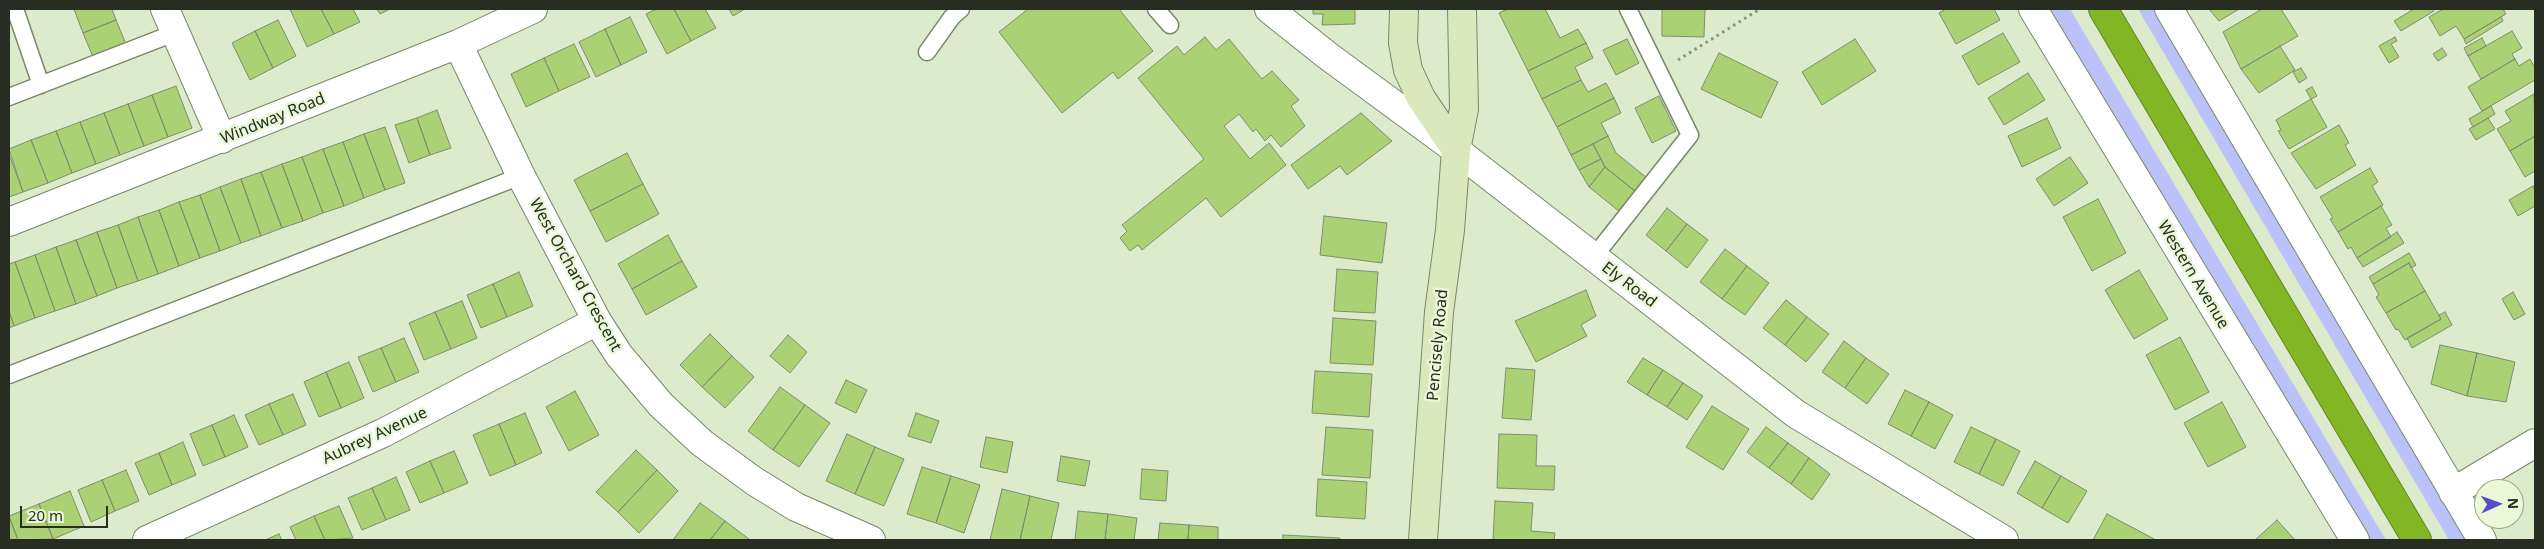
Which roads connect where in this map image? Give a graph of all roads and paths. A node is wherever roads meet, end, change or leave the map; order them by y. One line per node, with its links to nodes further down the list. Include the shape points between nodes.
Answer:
1 (15, 9): 18 (lane)
2 (534, 9): 15 (street, Windway Road)
3 (961, 9): 16 (lane)
4 (1156, 9): 14 (lane)
5 (1269, 9): 21 (street, Ely Road)
6 (1404, 9): 21 (main road, via 1403,44 1408,70 1421,98)
7 (1462, 9): 21 (main road, Pencisely Road, via 1464,109)
8 (1628, 9): 17 (lane)
9 (1760, 9): 17 (path)
10 (2033, 9): 33 (street, Western Avenue)
11 (2103, 9): 34 (highway)
12 (2169, 9): 28 (street)
13 (171, 20): 18 (lane); 20 (street)
14 (1170, 25)
15 (458, 44): 20 (street, Windway Road); 22 (street, West Orchard Crescent)
16 (927, 52)
17 (1659, 72): 24 (lane, via 1690,135)
18 (41, 85): 19 (lane)
19 (9, 97)
20 (222, 139): 23 (street, Windway Road)
21 (1456, 150): 24 (street, Ely Road); 31 (main road, Pencisely Road, via 1439,312)
22 (521, 176): 25 (street, West Orchard Crescent); 26 (lane)
23 (9, 222)
24 (1593, 258): 32 (street, Ely Road, via 1796,414)
25 (597, 321): 29 (street, Aubrey Avenue, via 392,429); 30 (street, West Orchard Crescent, via 619,355 661,406 702,443 754,482 796,508)
26 (9, 375)
27 (2535, 443): 28 (street)
28 (2453, 492): 35 (street)
29 (147, 540)
30 (872, 540)
31 (1423, 540)
32 (2004, 540)
33 (2355, 540)
34 (2417, 540)
35 (2482, 540)

